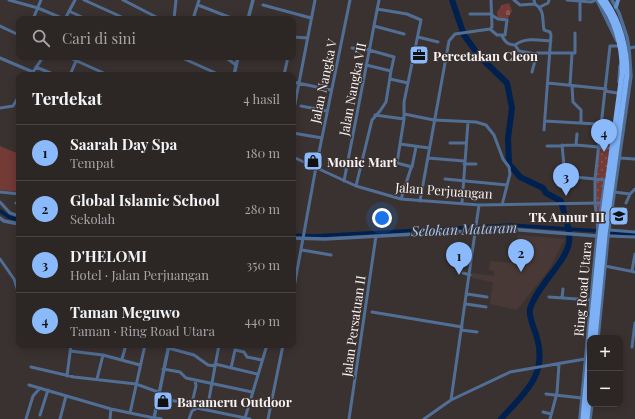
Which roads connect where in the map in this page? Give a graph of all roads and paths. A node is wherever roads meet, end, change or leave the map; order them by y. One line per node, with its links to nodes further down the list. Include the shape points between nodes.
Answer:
1 (9, 0): 25 (street)
2 (41, 0): 25 (street)
3 (84, 0): 35 (street)
4 (123, 0): 36 (street)
5 (176, 0): 37 (street)
6 (199, 0): 22 (street)
7 (253, 0): 40 (street)
8 (314, 0): 41 (street)
9 (350, 0): 90 (street, Jalan Nangka V)
10 (379, 0): 27 (street, Jalan Nangka VII)
11 (491, 0): 30 (street)
12 (514, 0): 21 (street, via 520,5)
13 (549, 0): 26 (street)
14 (567, 0): 20 (street)
15 (597, 0): 20 (street); 56 (street, Ring Road Utara); 97 (highway, via 614,24 622,52)
16 (605, 0): 130 (highway, via 619,23 627,62)
17 (612, 0): 24 (street, Ring Road Utara)
18 (618, 0): 24 (main road)
19 (73, 1): 28 (street)
20 (580, 1): 42 (street)
21 (535, 2): 26 (street)
22 (198, 5): 38 (street); 39 (street)
23 (263, 5): 41 (street)
24 (616, 7): 59 (street, Ring Road Utara)
25 (38, 8): 31 (street); 32 (street)
26 (540, 8): 53 (street, via 543,29 551,33)
27 (377, 9): 44 (street, Jalan Nangka VII); 51 (street, via 421,19)
28 (69, 11): 33 (street); 34 (street)
29 (470, 14): 30 (street)
30 (492, 15): 45 (street, via 493,25); 49 (street, via 507,20 505,35)
31 (34, 16)
32 (57, 16)
33 (66, 16)
34 (80, 16)
35 (119, 16)
36 (154, 16)
37 (174, 16)
38 (194, 16)
39 (226, 16)
40 (249, 16)
41 (311, 18): 52 (street)
42 (580, 20)
43 (0, 26): 47 (street)
44 (374, 26): 48 (street); 60 (street, Jalan Nangka VII)
45 (490, 29): 49 (street, via 494,34); 102 (street, via 459,32 448,41)
46 (575, 33): 63 (street, via 575,52)
47 (16, 34)
48 (404, 34)
49 (502, 36): 55 (street, via 507,43)
50 (296, 37): 52 (street)
51 (418, 37): 54 (street); 87 (street)
52 (308, 38): 86 (street)
53 (551, 41): 55 (street, via 526,39); 61 (street)
54 (438, 42)
55 (515, 45): 62 (street, via 519,52)
56 (618, 46): 91 (street, via 610,46); 92 (street, Ring Road Utara)
57 (635, 47): 59 (street)
58 (352, 48): 60 (street)
59 (629, 48): 124 (street, Ring Road Utara, via 631,76)
60 (369, 50): 71 (street, Jalan Nangka VII); 74 (street, via 394,57)
61 (550, 52): 62 (street); 63 (street); 88 (street)
62 (536, 54): 83 (street)
63 (572, 54): 89 (street)
64 (0, 58): 75 (street)
65 (40, 60): 73 (street)
66 (187, 60): 80 (street)
67 (229, 60): 72 (street)
68 (237, 60): 72 (street)
69 (287, 60): 82 (street)
70 (76, 61): 78 (street); 79 (street)
71 (366, 64): 74 (street); 135 (street, Jalan Nangka VII)
72 (236, 65): 81 (street)
73 (36, 67): 76 (street); 77 (street)
74 (392, 71): 84 (street)
75 (28, 72)
76 (33, 72)
77 (48, 72)
78 (71, 72)
79 (101, 72)
80 (213, 72)
81 (235, 72)
82 (285, 72)
83 (532, 72)
84 (390, 79): 87 (street); 100 (street, via 386,102)
85 (296, 82): 86 (street)
86 (299, 83): 90 (street); 93 (street)
87 (408, 83): 99 (street)
88 (548, 83): 89 (street); 103 (street)
89 (571, 86): 91 (street); 105 (street, via 573,100 581,111)
90 (331, 90): 98 (street, Jalan Nangka V)
91 (605, 90): 92 (street); 106 (street)
92 (618, 93): 97 (street, Ring Road Utara)
93 (296, 98)
94 (16, 101): 96 (street, via 13,106)
95 (302, 106): 98 (street)
96 (0, 108)
97 (617, 109): 107 (street, Ring Road Utara); 157 (highway)
98 (327, 111): 111 (street, Jalan Nangka V)
99 (404, 114): 101 (street); 102 (street)
100 (374, 115): 101 (street); 137 (street)
101 (404, 119): 114 (street)
102 (434, 120): 104 (street); 120 (street)
103 (545, 121): 105 (street); 108 (street)
104 (468, 122): 113 (street); 136 (street, via 484,124 491,130 509,167)
105 (581, 122): 106 (street)
106 (602, 123): 107 (street); 119 (street)
107 (613, 125): 121 (street, Ring Road Utara)
108 (544, 130)
109 (296, 134): 111 (street)
110 (577, 134): 116 (street)
111 (322, 138): 128 (street, Jalan Nangka V)
112 (450, 143): 113 (street)
113 (465, 143): 126 (street)
114 (400, 144): 117 (street); 129 (street, via 397,163)
115 (562, 145): 116 (street); 118 (street); 133 (street, via 565,176)
116 (576, 145): 119 (street)
117 (416, 146): 120 (street); 129 (street)
118 (546, 146)
119 (599, 147): 121 (street); 133 (street)
120 (429, 148): 123 (street)
121 (610, 148): 134 (street, Ring Road Utara)
122 (296, 158): 128 (street, Jalan Perjuangan)
123 (428, 158): 126 (street); 144 (street)
124 (620, 158): 125 (street); 130 (street, Ring Road Utara)
125 (635, 159)
126 (464, 162): 127 (street); 132 (street)
127 (476, 164)
128 (316, 166): 135 (street, Jalan Perjuangan); 158 (street, Jalan Nangka V)
129 (411, 168): 143 (street)
130 (615, 177): 140 (street, Ring Road Utara); 157 (highway)
131 (445, 179): 132 (street)
132 (463, 179): 136 (street); 147 (street)
133 (595, 179): 134 (street); 148 (street)
134 (605, 180): 149 (street, Ring Road Utara)
135 (344, 181): 137 (street, Jalan Perjuangan)
136 (507, 185): 150 (street)
137 (356, 186): 143 (street, Jalan Perjuangan)
138 (635, 188): 142 (street)
139 (0, 192): 141 (street)
140 (614, 192): 142 (street); 157 (street, Ring Road Utara)
141 (16, 194)
142 (630, 194): 146 (street)
143 (401, 199): 144 (street, Jalan Perjuangan)
144 (420, 201): 147 (street, Jalan Perjuangan)
145 (0, 202): 152 (street, via 10,213)
146 (626, 202)
147 (462, 203): 151 (street, Jalan Perjuangan)
148 (595, 203): 149 (street, Jalan Perjuangan); 150 (street, Jalan Perjuangan); 157 (street)
149 (602, 203): 157 (street, Ring Road Utara)
150 (502, 204): 151 (street, Jalan Perjuangan)
151 (479, 205): 155 (street)
152 (16, 215)
153 (0, 218): 154 (street)
154 (16, 223)
155 (477, 230): 157 (street); 159 (street); 169 (street)
156 (635, 232): 157 (street)
157 (603, 233): 161 (street); 166 (street, Ring Road Utara); 166 (highway); 172 (street, Ring Road Utara)
158 (304, 236): 159 (street); 160 (street); 162 (street, Jalan Nangka V)
159 (376, 236): 237 (street, Jalan Persatuan II)
160 (296, 237)
161 (635, 237)
162 (302, 250): 164 (street); 170 (street, Jalan Nangka V)
163 (635, 254): 167 (street)
164 (331, 255)
165 (0, 260): 171 (street)
166 (602, 264): 167 (street); 172 (highway); 186 (highway); 187 (street, Ring Road Utara)
167 (634, 271)
168 (463, 274): 169 (street)
169 (470, 275): 174 (street)
170 (296, 279)
171 (16, 285)
172 (594, 287): 178 (street, Ring Road Utara); 185 (highway)
173 (563, 289): 177 (street)
174 (467, 294): 175 (street); 179 (street)
175 (487, 296)
176 (549, 297): 177 (street)
177 (562, 298): 178 (street)
178 (591, 300): 200 (street, Ring Road Utara)
179 (466, 304): 180 (street); 183 (street)
180 (486, 307)
181 (372, 312): 183 (street)
182 (635, 323): 188 (street)
183 (462, 328): 184 (street); 225 (street)
184 (477, 332)
185 (590, 335)
186 (595, 335)
187 (598, 335)
188 (632, 347)
189 (70, 348): 197 (street)
190 (125, 348): 199 (street)
191 (144, 348): 202 (street)
192 (169, 348): 208 (street)
193 (172, 348): 204 (street, via 194,355 208,365)
194 (218, 348): 204 (street)
195 (266, 348): 201 (street)
196 (282, 348): 246 (street)
197 (70, 351): 198 (street); 210 (street)
198 (103, 355): 199 (street); 211 (street)
199 (122, 359): 202 (street)
200 (585, 359): 203 (street); 223 (street, Ring Road Utara)
201 (262, 360): 206 (street, via 247,357 244,352 235,350); 209 (street)
202 (140, 364): 214 (street)
203 (559, 364): 222 (street); 225 (street, via 524,369 497,377)
204 (215, 365): 206 (street); 213 (street)
205 (31, 367): 210 (street)
206 (231, 368): 209 (street)
207 (587, 368): 249 (highway)
208 (164, 369): 212 (street, via 180,372 186,378); 218 (street)
209 (257, 374): 219 (street)
210 (67, 376): 211 (street)
211 (97, 379): 214 (street)
212 (196, 380): 213 (street); 226 (street)
213 (211, 383): 219 (street); 231 (street)
214 (136, 384): 218 (street); 233 (street)
215 (29, 385): 216 (street)
216 (40, 388): 217 (street); 240 (street, via 33,396)
217 (48, 390): 221 (street); 235 (street)
218 (158, 392): 224 (street)
219 (252, 392): 239 (street)
220 (546, 394): 222 (street)
221 (66, 396): 229 (street); 241 (street)
222 (556, 396): 223 (street); 234 (street)
223 (582, 398): 249 (street, Ring Road Utara)
224 (157, 399): 226 (street); 238 (street)
225 (451, 400): 247 (street)
226 (192, 403): 230 (street)
227 (589, 407): 250 (highway)
228 (591, 407): 250 (street)
229 (111, 409): 233 (street); 242 (street)
230 (194, 409): 231 (street); 244 (street)
231 (207, 410): 239 (street)
232 (543, 412): 234 (street)
233 (130, 413): 238 (street)
234 (551, 414): 248 (street)
235 (40, 415)
236 (355, 416): 237 (street)
237 (350, 417)
238 (154, 418): 243 (street)
239 (245, 418): 245 (street)
240 (26, 419)
241 (60, 419)
242 (110, 419)
243 (161, 419)
244 (190, 419)
245 (250, 419)
246 (268, 419)
247 (424, 419)
248 (550, 419)
249 (581, 419)
250 (589, 419)

